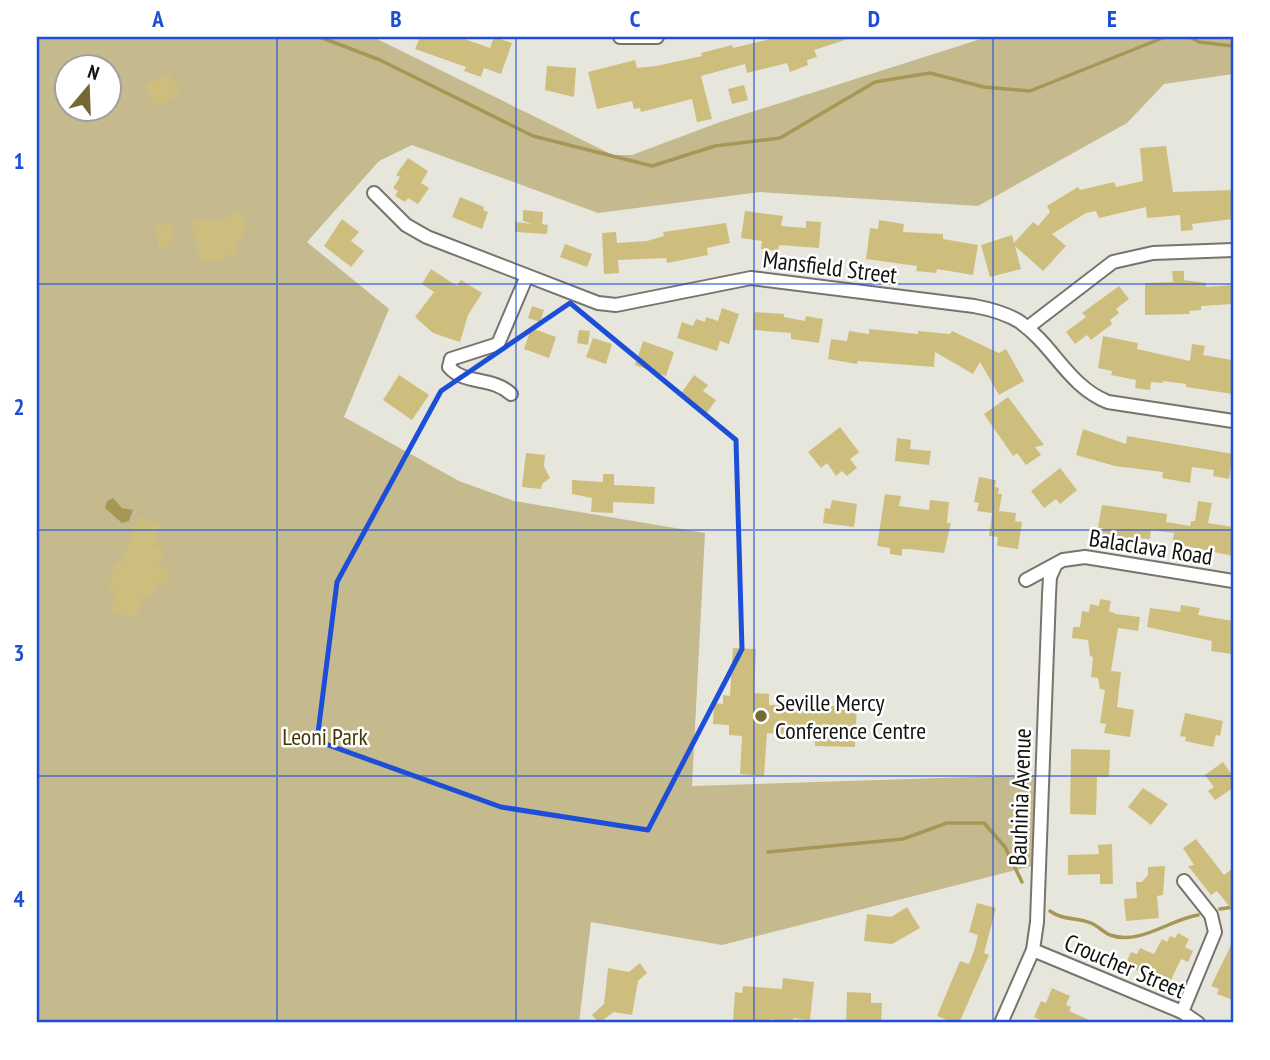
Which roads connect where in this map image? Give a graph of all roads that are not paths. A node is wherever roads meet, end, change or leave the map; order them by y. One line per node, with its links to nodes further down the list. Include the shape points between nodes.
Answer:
1 (620, 37): 2 (street)
2 (657, 37)
3 (374, 193): 5 (street, Mansfield Street, via 406,225)
4 (1233, 250): 6 (street, via 1122,259 1097,272)
5 (526, 278): 6 (street, Mansfield Street, via 616,305 736,279 769,279 974,306 1004,314); 7 (street, via 498,344 451,359 449,367 467,379 503,386)
6 (1027, 328): 8 (street, Mansfield Street, via 1074,381 1096,397)
7 (511, 394)
8 (1233, 421)
9 (1055, 566): 10 (street, Balaclava Road); 11 (street, Balaclava Road, via 1084,556); 13 (street, Bauhinia Avenue, via 1049,595)
10 (1026, 580)
11 (1233, 581)
12 (1184, 881): 14 (street, via 1211,915 1215,932)
13 (1033, 950): 14 (street, Croucher Street); 15 (street, Bauhinia Avenue)
14 (1182, 1012): 16 (street, Croucher Street)
15 (1001, 1023)
16 (1198, 1023)

